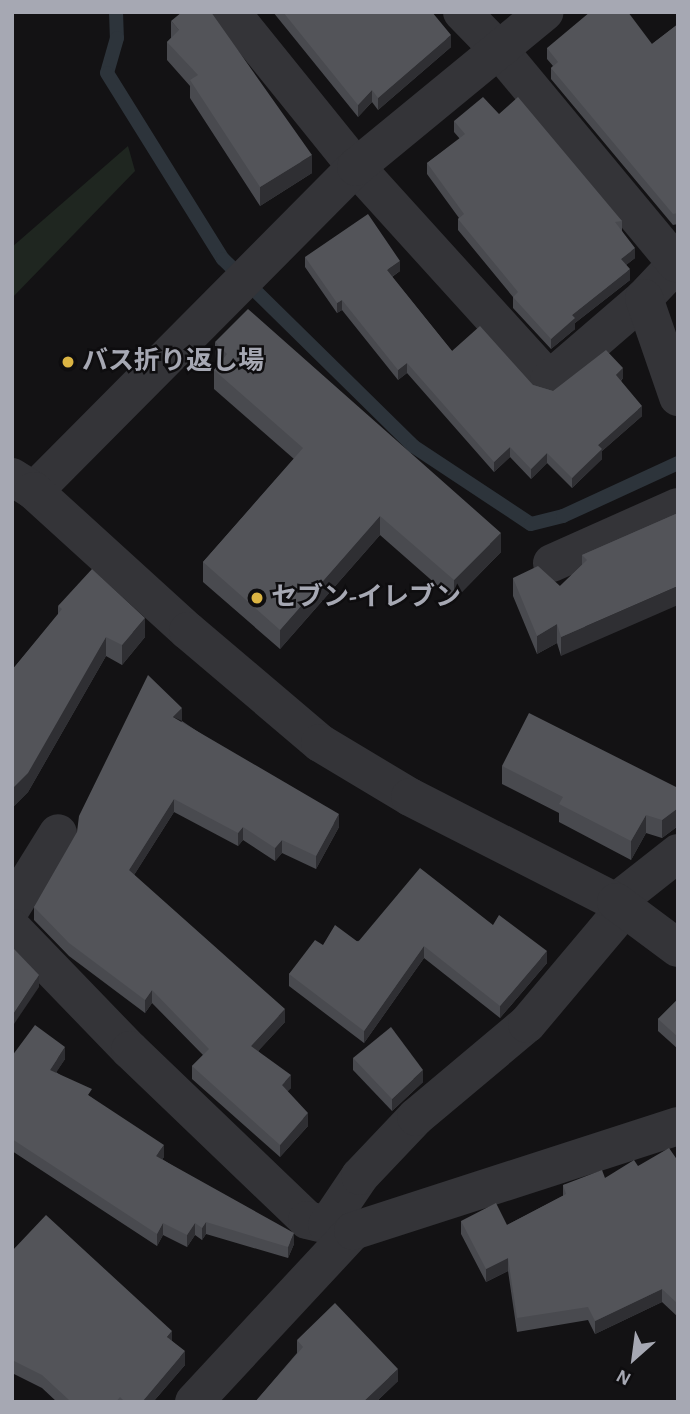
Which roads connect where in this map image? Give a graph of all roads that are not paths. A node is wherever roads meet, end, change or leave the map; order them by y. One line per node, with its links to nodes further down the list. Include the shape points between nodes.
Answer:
1 (231, 12): 5 (street)
2 (462, 12): 4 (street)
3 (545, 12): 4 (street)
4 (499, 50): 5 (street); 6 (street)
5 (356, 167): 7 (street, via 549,380); 9 (street)
6 (677, 263): 7 (street)
7 (644, 298): 8 (street)
8 (678, 397)
9 (23, 484): 14 (street, via 320,743 422,803)
10 (678, 507): 11 (street)
11 (552, 563)
12 (58, 833): 15 (street)
13 (678, 853): 14 (street)
14 (620, 905): 17 (street); 19 (street, via 527,1024 416,1117 360,1176)
15 (12, 907)
16 (12, 928): 19 (street, via 130,1050 307,1220)
17 (678, 948)
18 (678, 1126): 19 (street)
19 (340, 1228): 20 (street)
20 (194, 1402)

